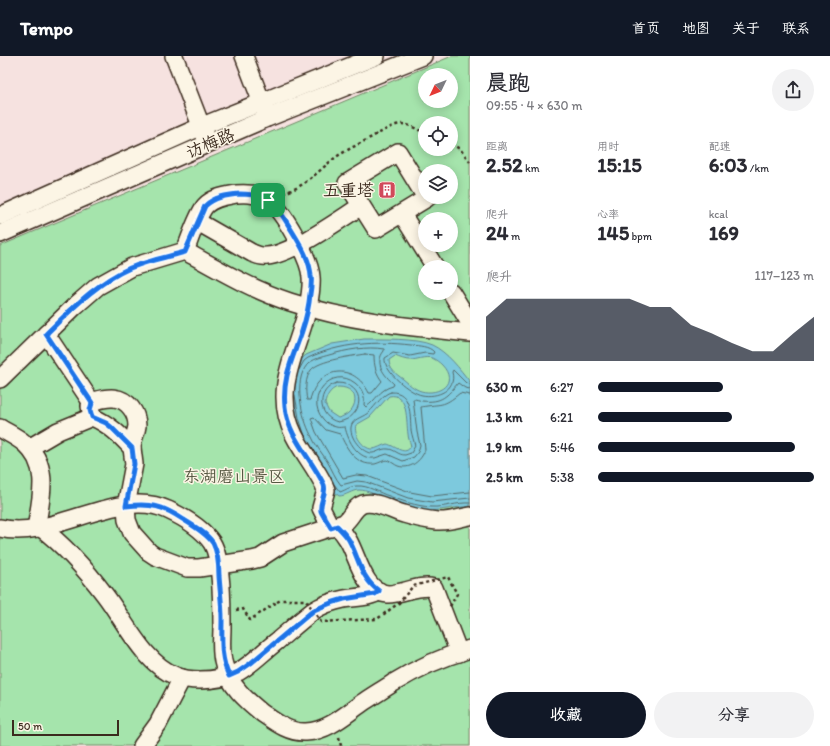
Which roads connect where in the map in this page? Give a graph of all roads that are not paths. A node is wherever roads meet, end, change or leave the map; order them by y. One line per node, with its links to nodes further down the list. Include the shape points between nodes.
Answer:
1 (174, 56): 7 (street)
2 (244, 56): 5 (street)
3 (376, 56): 5 (street, 访梅路)
4 (423, 56): 6 (street, 访梅路)
5 (261, 101): 6 (street); 7 (street, 访梅路)
6 (267, 118): 8 (street, 访梅路)
7 (200, 127): 8 (street); 13 (street, 访梅路)
8 (208, 144): 15 (street, 访梅路)
9 (418, 185): 11 (street, via 398,152 347,183)
10 (418, 204): 12 (street)
11 (361, 206): 12 (street, via 376,229); 16 (street)
12 (402, 214): 18 (street)
13 (0, 216)
14 (198, 222): 16 (street, via 260,256 272,255); 16 (street, via 205,206 220,197 258,195 276,207); 17 (street)
15 (0, 234)
16 (299, 244): 20 (street, via 307,259 311,276)
17 (185, 252): 20 (street, via 248,284 289,302); 23 (street, via 132,267 105,281)
18 (431, 260)
19 (456, 300): 21 (street)
20 (308, 307): 22 (street, via 396,326); 31 (street, via 288,371 285,409 294,435 324,485 325,493 321,508)
21 (470, 323)
22 (470, 333)
23 (46, 334): 24 (street); 25 (street)
24 (0, 379)
25 (92, 410): 27 (street); 27 (street, via 94,401 112,397 126,402 132,409 137,426); 28 (street)
26 (0, 428): 28 (street)
27 (129, 440): 29 (street, via 134,464)
28 (29, 448): 33 (street, via 37,460 42,475)
29 (126, 506): 33 (street); 34 (street, via 145,504 160,507 187,522 213,544); 34 (street, via 127,520 132,533 154,556 186,568)
30 (470, 516): 31 (street, via 436,521 370,503 361,504 346,521)
31 (334, 527): 34 (street, via 283,544 260,558); 35 (street, via 348,540 365,576)
32 (0, 528): 33 (street)
33 (38, 528): 38 (street, via 54,537 94,581 147,654 166,671)
34 (218, 564): 37 (street, via 222,655)
35 (379, 591): 36 (street, via 389,594 424,587 434,588); 37 (street, via 375,594 344,599 314,610 251,663)
36 (465, 651): 37 (street, via 414,671 335,722 312,732 292,731 280,726 251,704)
37 (229, 676): 38 (street, via 202,680)
38 (182, 678): 39 (street, via 158,724)
39 (142, 746)

